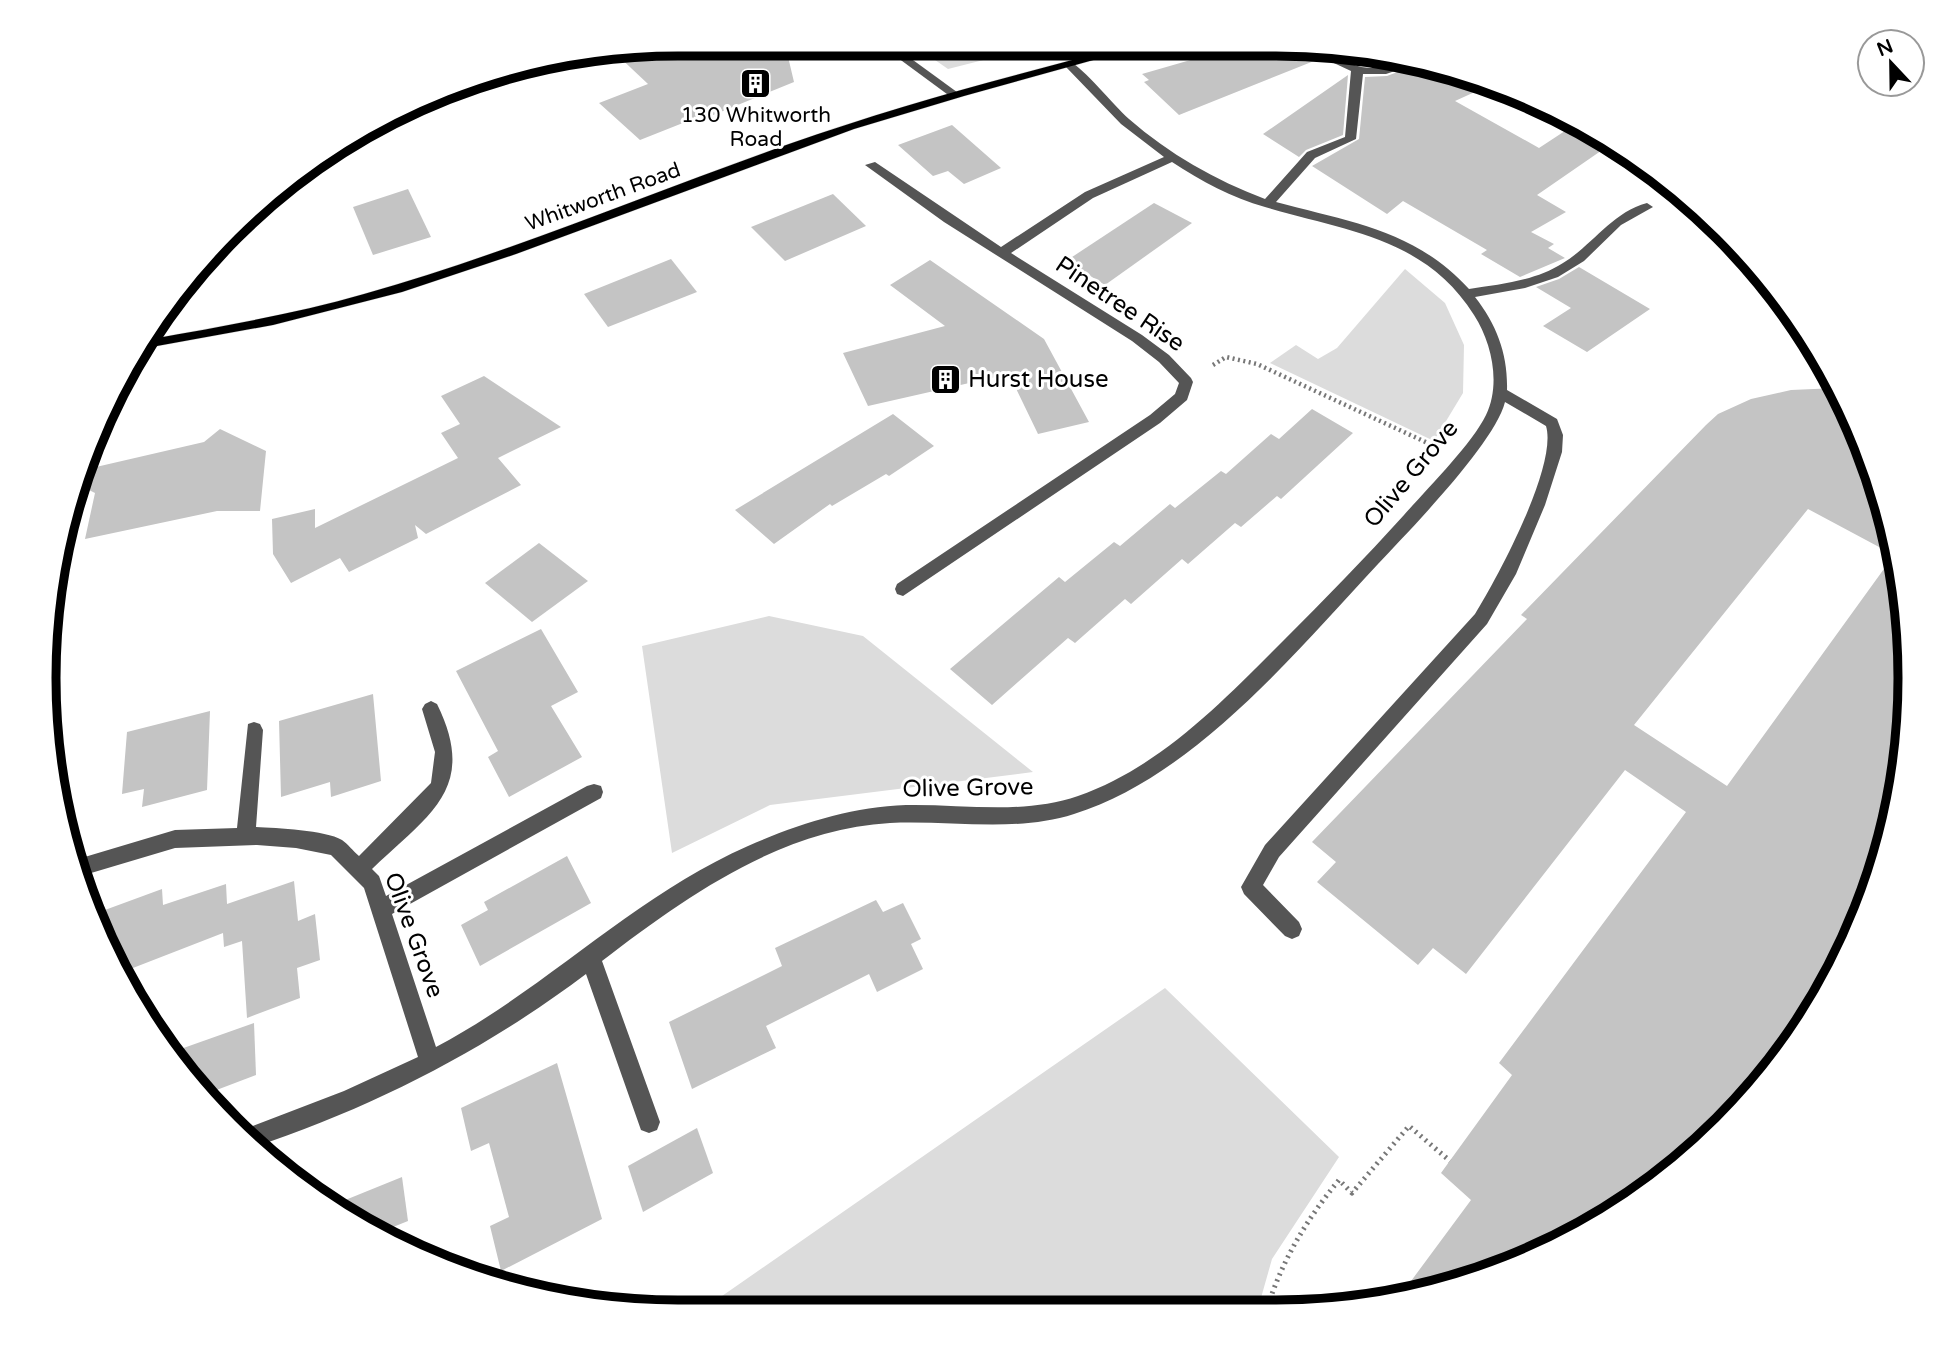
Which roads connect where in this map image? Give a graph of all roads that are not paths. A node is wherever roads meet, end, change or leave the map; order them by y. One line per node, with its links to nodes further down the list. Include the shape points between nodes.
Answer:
1 (901, 56): 7 (street)
2 (1103, 56): 4 (main road, Whitworth Road)
3 (1331, 58): 6 (street)
4 (1070, 65): 7 (main road, Whitworth Road); 8 (street, Olive Grove, via 1109,107)
5 (1394, 68): 6 (street, via 1377,73)
6 (1357, 71): 10 (street, via 1350,139 1311,155)
7 (955, 95): 14 (main road, Whitworth Road, via 840,130 395,290 265,323)
8 (1172, 158): 10 (street, Olive Grove); 12 (street, via 1089,195)
9 (871, 165): 12 (street, Pinetree Rise)
10 (1267, 204): 13 (street, Olive Grove, via 1390,235 1433,262)
11 (1647, 207): 13 (street, via 1615,220 1577,260 1557,271 1532,282)
12 (1002, 253): 16 (street, Pinetree Rise, via 1179,372 1186,382 1182,396)
13 (1466, 294): 15 (street, Olive Grove, via 1495,344)
14 (154, 343)
15 (1500, 393): 24 (street, via 1552,423 1556,435 1537,505 1508,574 1481,619 1272,851 1251,887); 25 (street, Olive Grove, via 1493,415 1461,458 1356,578 1198,734 1120,785 1080,804 1023,816 900,814 786,839 690,886)
16 (903, 589)
17 (431, 709): 22 (street, via 447,765 443,782)
18 (254, 730): 20 (street)
19 (594, 792): 23 (street)
20 (246, 836): 21 (street, Olive Grove, via 175,839); 22 (street, Olive Grove, via 336,846)
21 (85, 866)
22 (360, 868): 23 (street, Olive Grove)
23 (382, 909): 26 (street, Olive Grove)
24 (1292, 929)
25 (590, 957): 26 (street, Olive Grove, via 516,1012); 27 (street)
26 (430, 1062): 28 (street, Olive Grove)
27 (649, 1122)
28 (256, 1135)

